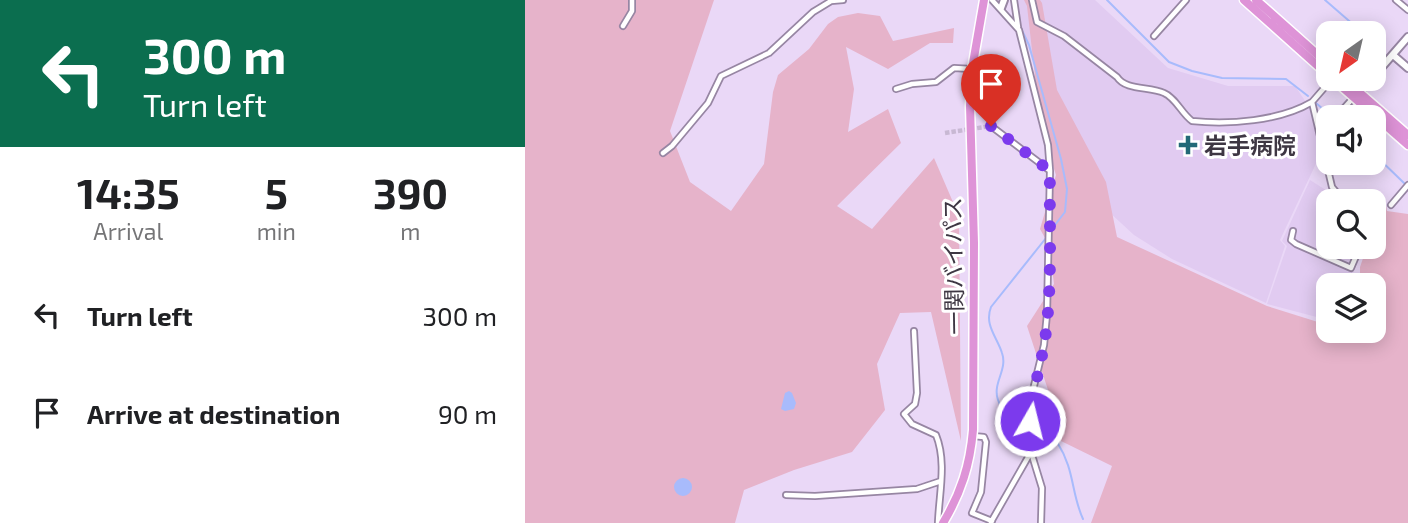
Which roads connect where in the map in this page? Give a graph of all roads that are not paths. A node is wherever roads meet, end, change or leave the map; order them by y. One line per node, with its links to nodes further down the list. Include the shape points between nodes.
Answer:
1 (632, 0): 13 (street, via 632,11)
2 (843, 0): 35 (street, via 831,1 813,12 769,53 721,76 708,103)
3 (1003, 0): 11 (street)
4 (1014, 0): 14 (street)
5 (1032, 0): 29 (street, via 1037,22 1064,36 1127,85 1164,92 1192,121 1228,123 1299,110)
6 (1186, 0): 15 (street)
7 (1244, 0): 20 (highway)
8 (1256, 0): 17 (highway)
9 (1396, 0): 12 (street)
10 (986, 1): 11 (street); 22 (highway, 一関バイパス)
11 (1001, 8): 14 (street)
12 (1408, 10)
13 (623, 26)
14 (1019, 30): 36 (street, via 1048,145)
15 (1154, 36)
16 (1408, 37): 18 (street)
17 (1316, 53)
18 (1393, 55): 19 (street); 21 (street)
19 (1386, 63)
20 (1316, 64)
21 (1408, 68)
22 (972, 69): 23 (street, via 954,68 936,82); 44 (highway, 一関バイパス)
23 (896, 89)
24 (1322, 91): 29 (street)
25 (1352, 91): 28 (highway)
26 (1354, 91): 28 (highway)
27 (1360, 91): 28 (street)
28 (1357, 94): 30 (street); 33 (highway); 34 (highway)
29 (1312, 102): 31 (street)
30 (1347, 105)
31 (1316, 117)
32 (991, 126): 36 (street)
33 (1408, 135)
34 (1408, 145)
35 (663, 153)
36 (1050, 171): 45 (street, via 1047,314 1031,407)
37 (1408, 185): 38 (street)
38 (1391, 205)
39 (1293, 231): 40 (street, via 1291,240)
40 (1316, 253)
41 (1330, 259): 42 (street, via 1351,268)
42 (1355, 259)
43 (914, 331): 46 (street, via 917,393 915,404 904,414 912,424 936,435)
44 (972, 436): 48 (street, via 982,435 986,442 981,492 972,513); 49 (highway, 一関バイパス, via 964,482)
45 (1031, 452): 48 (street); 50 (street, via 1042,488)
46 (941, 481): 47 (street, via 917,489); 49 (street)
47 (786, 495)
48 (991, 522)
49 (940, 523)
50 (1041, 523)

